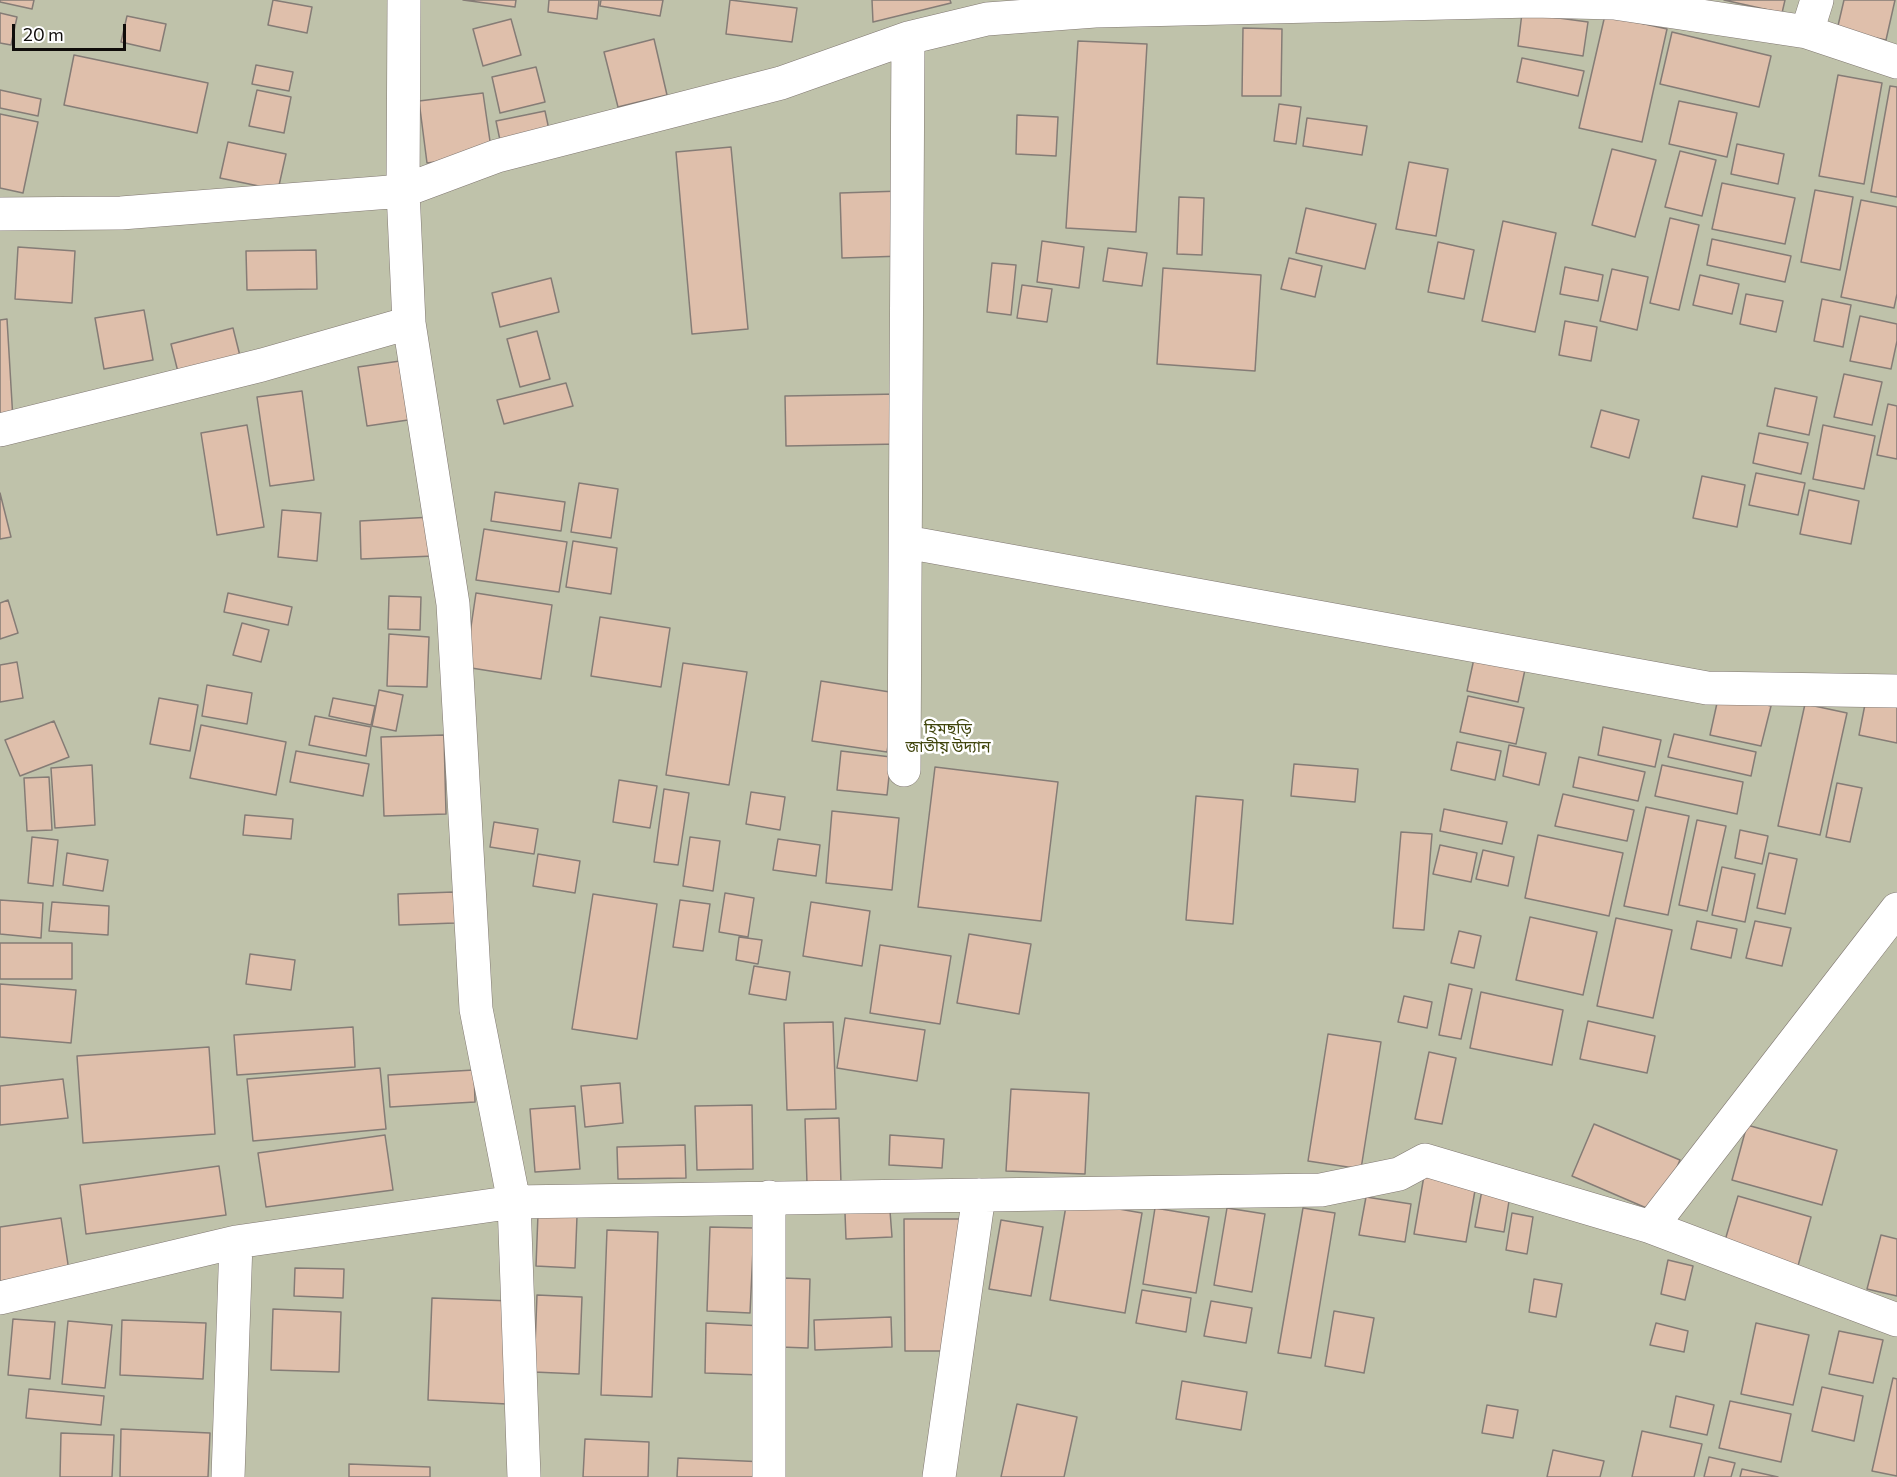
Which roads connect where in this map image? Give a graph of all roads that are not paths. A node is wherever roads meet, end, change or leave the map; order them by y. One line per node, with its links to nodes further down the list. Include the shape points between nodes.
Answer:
1 (404, 0): 7 (street)
2 (1817, 0): 4 (street)
3 (1095, 6): 4 (street, via 1614,3); 5 (street, via 987,19)
4 (1807, 32): 6 (street)
5 (908, 38): 7 (street, via 781,83 497,156); 11 (street)
6 (1897, 62)
7 (403, 190): 8 (street, via 121,213); 9 (street)
8 (0, 214)
9 (409, 323): 10 (street, via 262,365); 17 (street, via 453,604 476,1009)
10 (0, 430)
11 (906, 542): 12 (street, via 1707,688); 13 (street)
12 (1897, 691)
13 (904, 770)
14 (1897, 909): 18 (street)
15 (979, 1195): 16 (street); 18 (street, via 1321,1190 1399,1174 1425,1160); 25 (street)
16 (769, 1197): 17 (street); 24 (street)
17 (514, 1202): 19 (street); 23 (street)
18 (1651, 1227): 21 (street)
19 (236, 1242): 20 (street); 22 (street)
20 (0, 1298)
21 (1897, 1320)
22 (228, 1477)
23 (524, 1477)
24 (769, 1477)
25 (939, 1477)

